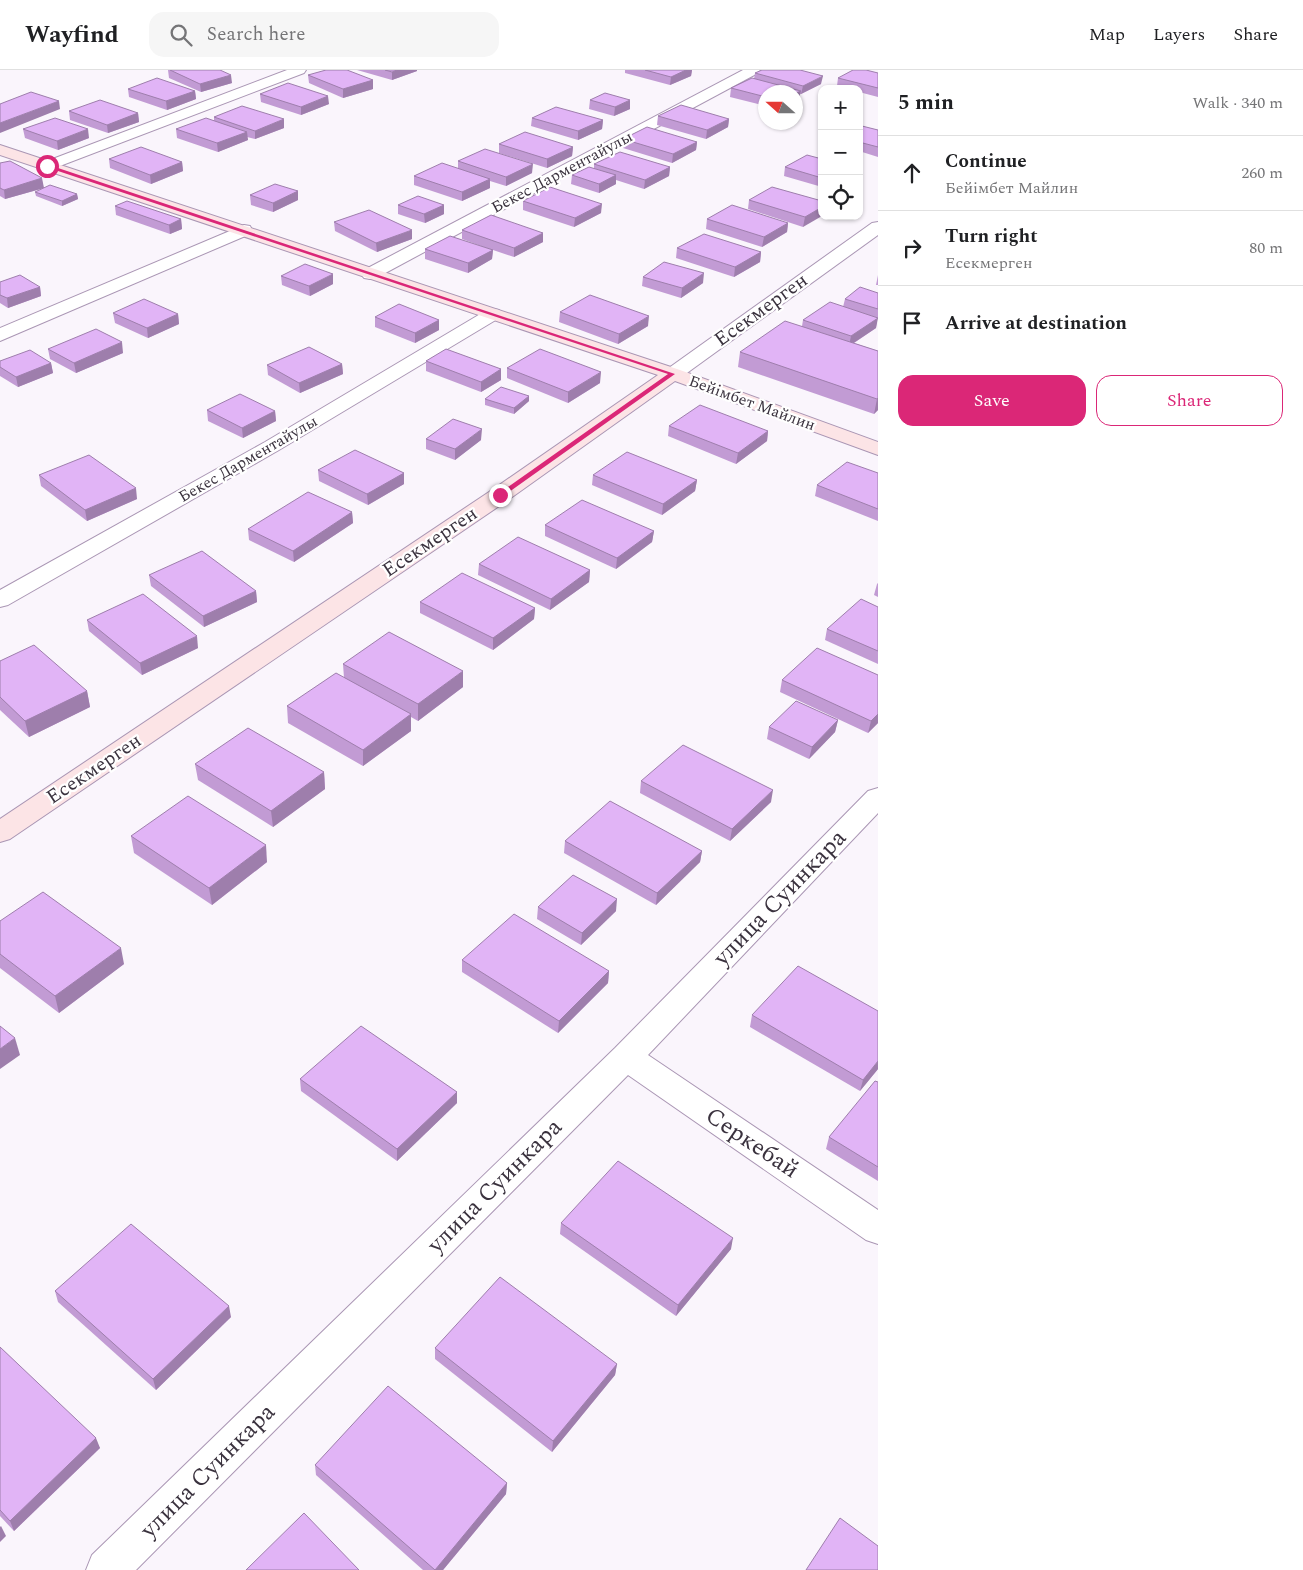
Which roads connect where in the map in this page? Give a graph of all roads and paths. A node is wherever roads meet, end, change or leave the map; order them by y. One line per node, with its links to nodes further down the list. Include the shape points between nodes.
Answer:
1 (299, 70): 6 (street)
2 (753, 70): 9 (street, Бекес Дарментайулы)
3 (0, 150): 4 (street, Бейімбет Майлин)
4 (21, 157): 5 (street); 6 (street, Бейімбет Майлин)
5 (0, 164)
6 (47, 166): 8 (street, Бейімбет Майлин)
7 (878, 227): 12 (street, Eсекмерген)
8 (244, 230): 9 (street, Бейімбет Майлин); 11 (street)
9 (370, 274): 10 (street, Бейімбет Майлин)
10 (493, 314): 12 (street, Бейімбет Майлин); 14 (street, Бекес Дарментайулы, via 272,446)
11 (0, 335)
12 (672, 374): 13 (street, Бейімбет Майлин); 16 (street, Eсекмерген, via 500,495)
13 (878, 449)
14 (0, 600)
15 (878, 796): 17 (street, улица Суинкара)
16 (0, 832)
17 (626, 1057): 18 (street, Серкебай); 19 (street, улица Суинкара)
18 (878, 1229)
19 (108, 1570)

